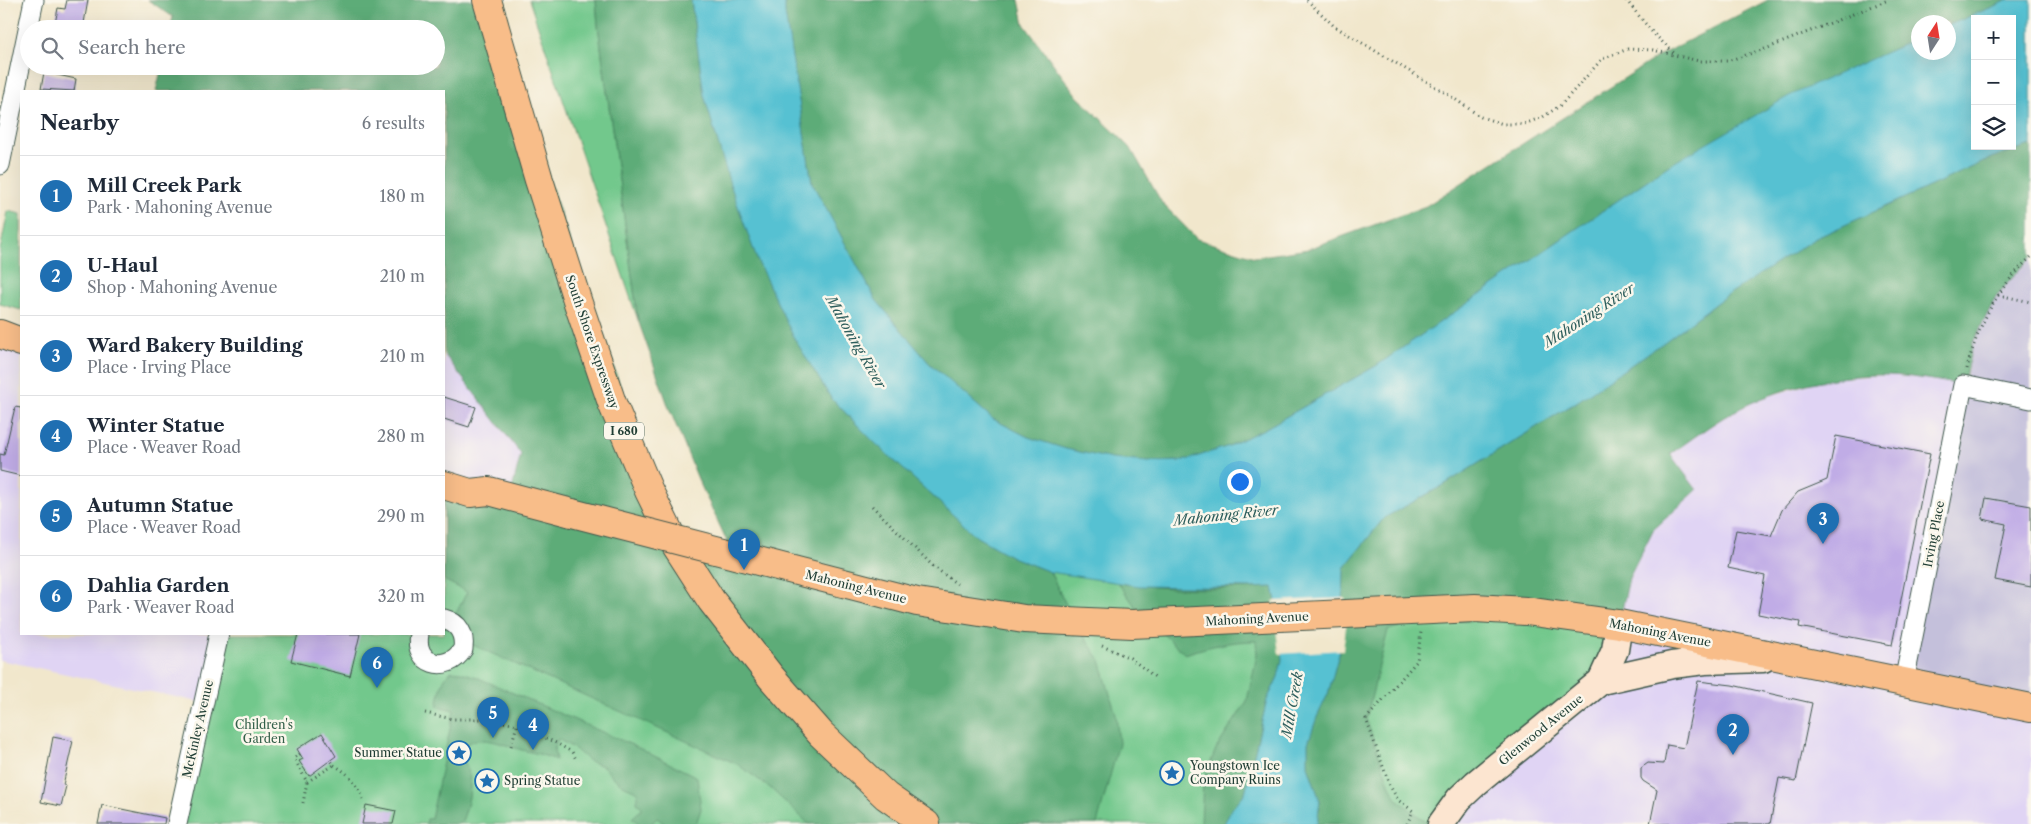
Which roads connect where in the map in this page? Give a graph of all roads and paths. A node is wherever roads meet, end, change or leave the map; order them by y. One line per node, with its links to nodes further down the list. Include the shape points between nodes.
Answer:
1 (34, 0): 6 (street)
2 (487, 0): 40 (main road, South Shore Expressway / I 680, via 539,180 612,403 675,544 711,600 770,677 821,734 886,796)
3 (1307, 0): 7 (path, via 1334,26 1481,117 1503,124 1524,124 1543,117 1561,105 1602,59 1628,49)
4 (1626, 0): 7 (path)
5 (1888, 0): 7 (path, via 1727,61 1699,61)
6 (30, 20)
7 (1675, 54)
8 (20, 68): 9 (street)
9 (0, 165)
10 (2031, 257): 11 (path)
11 (1997, 294): 12 (path); 15 (path, via 1973,342)
12 (2031, 302)
13 (0, 335): 14 (main road)
14 (20, 342)
15 (1963, 385): 16 (street); 27 (street, Irving Place)
16 (2031, 399)
17 (445, 466): 19 (main road, Mahoning Avenue, via 473,476)
18 (445, 485): 19 (main road, Mahoning Avenue, via 470,493)
19 (490, 491): 21 (main road, Mahoning Avenue, bridge, via 917,602 1024,619 1132,624 1475,608 1526,611)
20 (445, 619): 24 (street, via 459,626 463,634 463,649 453,661 438,664 426,658 418,647)
21 (1619, 624): 25 (main road, Mahoning Avenue); 26 (main road, Glenwood Avenue, via 1616,650)
22 (1421, 631): 41 (path, via 1418,661 1366,719 1390,786 1398,800 1413,812)
23 (220, 635): 39 (street, McKinley Avenue)
24 (419, 635)
25 (1787, 658): 26 (main road, via 1672,665); 27 (main road, Mahoning Avenue)
26 (1601, 681): 42 (main road, Glenwood Avenue, via 1476,783 1459,799)
27 (1904, 682): 28 (main road, Mahoning Avenue)
28 (2031, 708)
29 (425, 713): 30 (path)
30 (517, 725): 31 (path); 34 (path, via 533,730 572,752)
31 (511, 746)
32 (300, 754): 36 (path, via 294,758)
33 (330, 759): 35 (path)
34 (576, 759)
35 (334, 765): 36 (path); 37 (path, via 352,778)
36 (307, 782): 38 (path)
37 (363, 798)
38 (303, 803)
39 (177, 824)
40 (926, 824)
41 (1407, 824)
42 (1441, 824)

